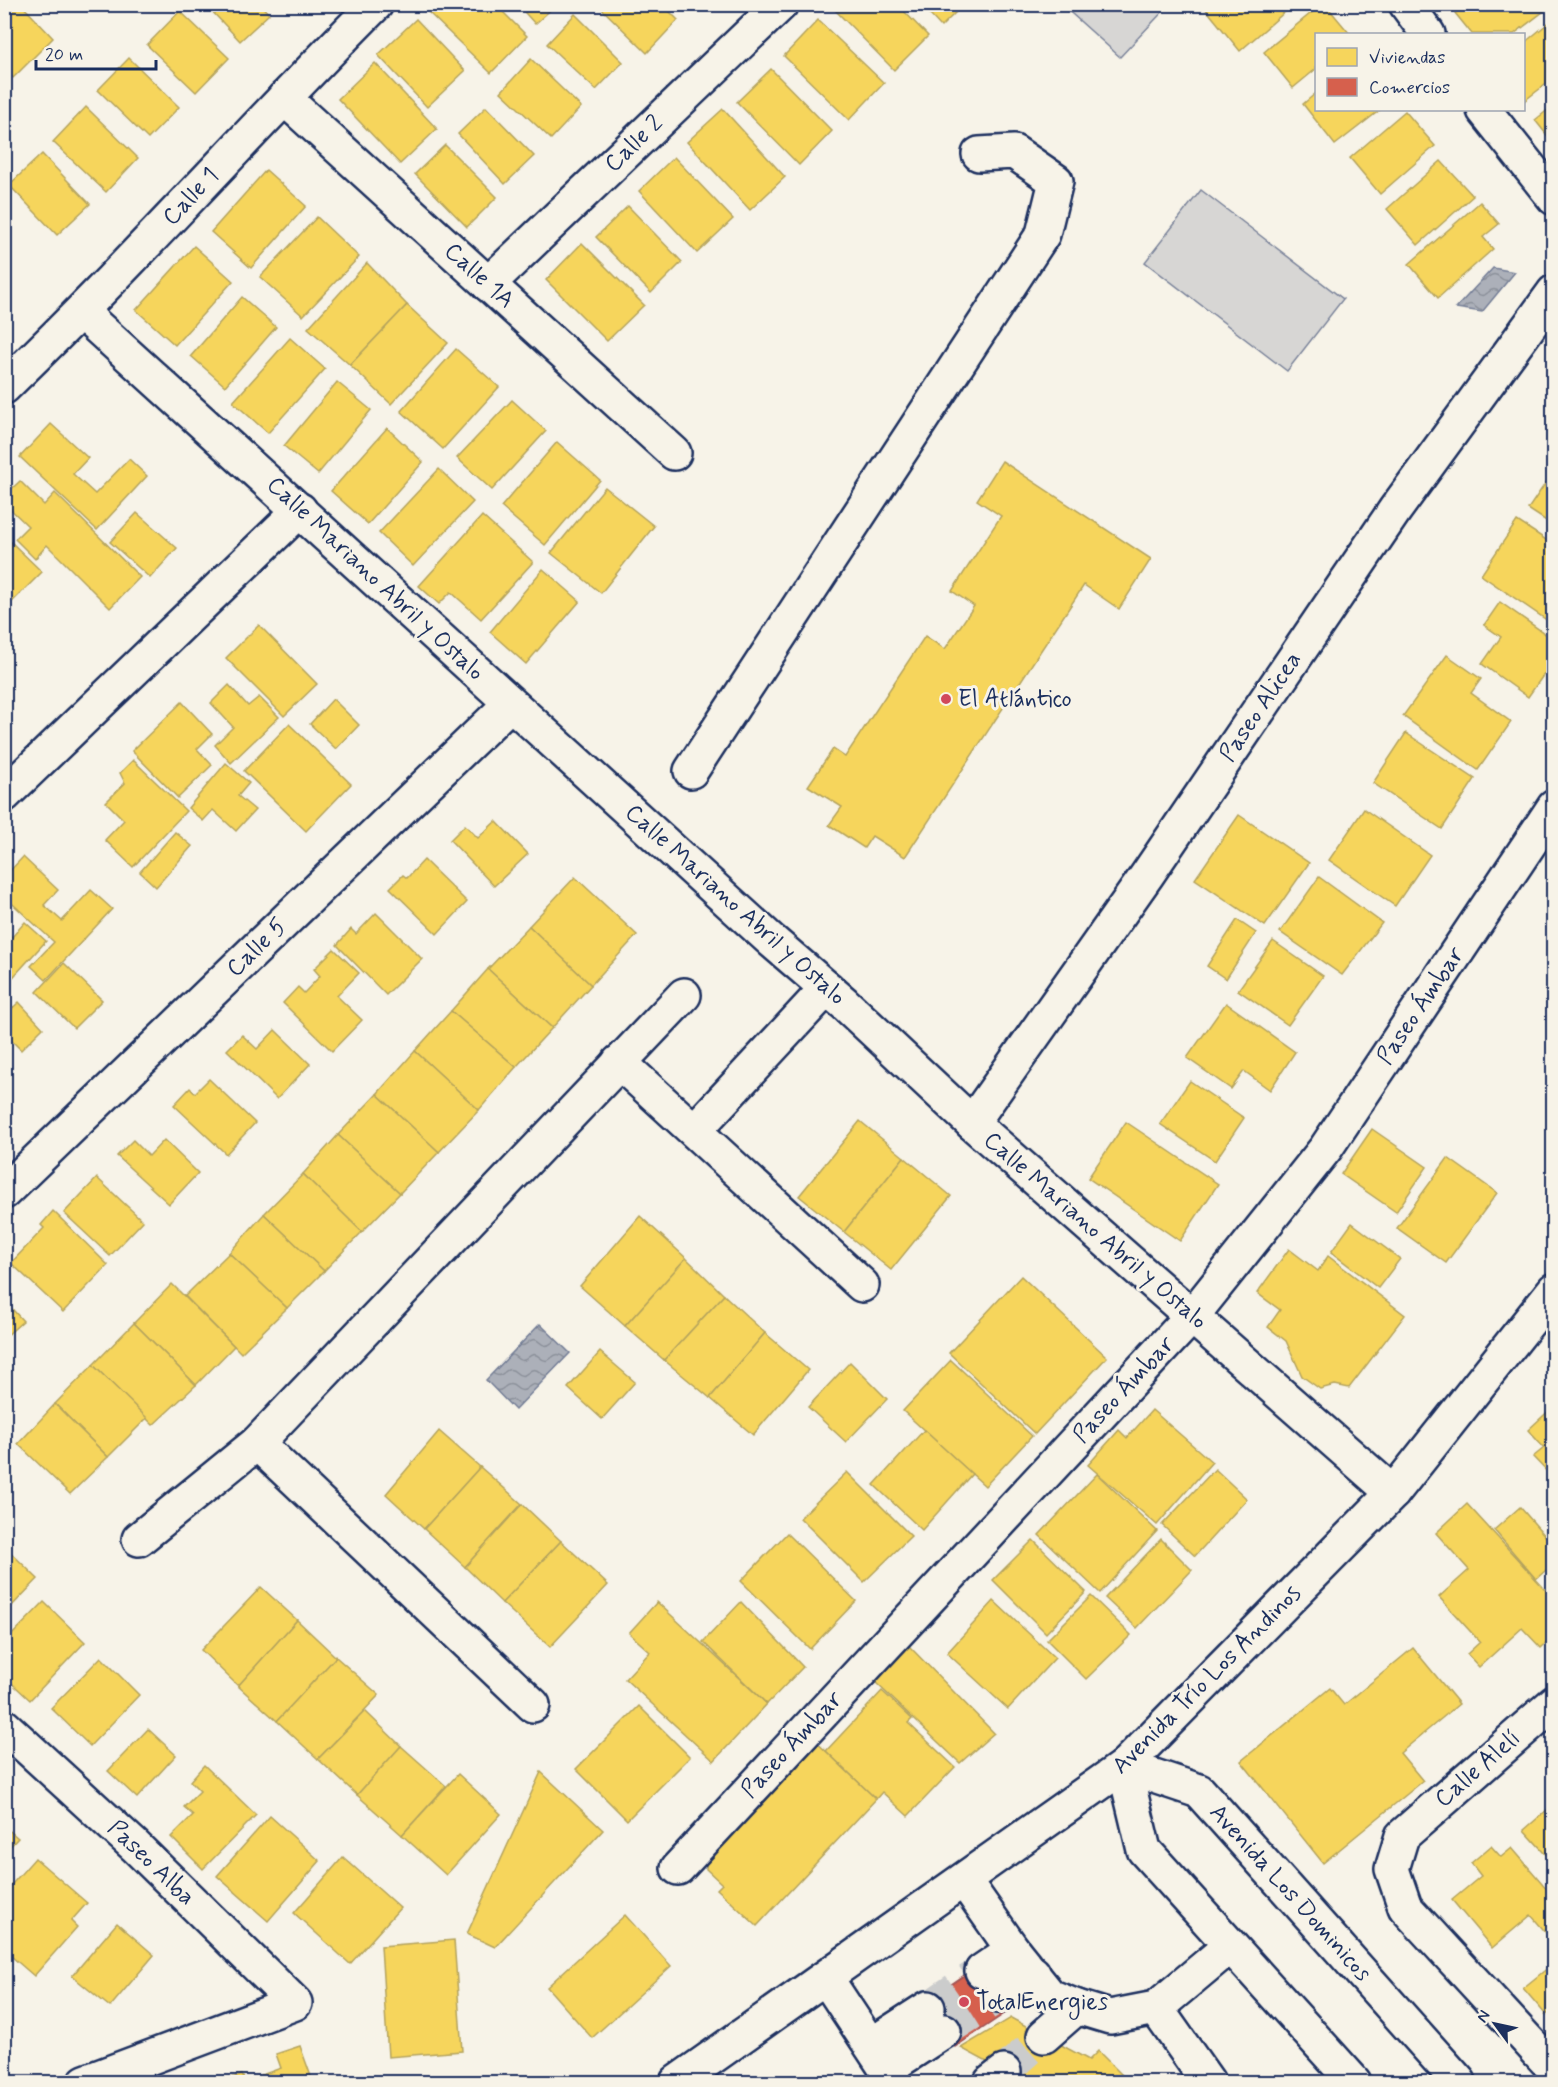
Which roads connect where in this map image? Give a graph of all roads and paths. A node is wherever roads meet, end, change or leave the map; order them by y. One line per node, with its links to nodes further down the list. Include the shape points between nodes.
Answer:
1 (376, 4): 5 (street, Calle 1)
2 (781, 4): 9 (street, Calle 2)
3 (1406, 4): 4 (street)
4 (1427, 33)
5 (284, 98): 9 (street, Calle 1A); 11 (street, Calle 1)
6 (1491, 118): 8 (street)
7 (979, 154): 16 (street, via 1014,152 1056,182 1043,234)
8 (1554, 198)
9 (488, 284): 13 (street, Calle 1A)
10 (1554, 292): 22 (street, Paseo Alicea, via 1395,510 1147,875)
11 (82, 313): 12 (street, Calle 1); 14 (street, Calle Mariano Abril y Ostalo)
12 (4, 387)
13 (674, 453)
14 (300, 510): 15 (street, Calle Mariano Abril y Ostalo); 17 (street)
15 (510, 704): 19 (street, Calle Mariano Abril y Ostalo); 24 (street, Calle 5)
16 (691, 771)
17 (4, 795)
18 (1554, 807): 27 (street, Paseo Ámbar, via 1326,1148)
19 (827, 988): 22 (street, Calle Mariano Abril y Ostalo); 23 (street)
20 (684, 994): 21 (street)
21 (619, 1062): 23 (street); 28 (street)
22 (972, 1123): 27 (street, Calle Mariano Abril y Ostalo)
23 (695, 1130): 25 (street)
24 (4, 1192)
25 (862, 1285)
26 (1554, 1290): 29 (street, Avenida Trío Los Andinos)
27 (1192, 1316): 29 (street, Calle Mariano Abril y Ostalo); 35 (street, Paseo Ámbar)
28 (257, 1443): 30 (street); 32 (street)
29 (1393, 1493): 34 (street, Avenida Trío Los Andinos)
30 (139, 1539)
31 (1554, 1703): 45 (street, Calle Alelí, via 1402,1836 1392,1869 1405,1907)
32 (533, 1705)
33 (4, 1726): 47 (street, Paseo Alba, via 135,1846 295,2003)
34 (1124, 1766): 36 (street, Avenida Trío Los Andinos); 37 (street, via 1144,1850); 51 (street, Avenida Los Dominicos, via 1199,1791)
35 (678, 1868)
36 (964, 1880): 38 (street); 39 (street, Avenida Trío Los Andinos)
37 (1230, 1946): 42 (street); 50 (street)
38 (1023, 1962): 40 (street); 41 (street, via 1050,1996)
39 (826, 1978): 46 (street); 48 (street, Avenida Trío Los Andinos)
40 (991, 1983)
41 (1077, 2007): 42 (street, via 1110,2017); 44 (street)
42 (1156, 2008): 49 (street)
43 (936, 2019): 46 (street)
44 (1044, 2036)
45 (1554, 2070)
46 (888, 2072)
47 (85, 2082)
48 (678, 2082)
49 (1208, 2082)
50 (1354, 2082)
51 (1459, 2082)

